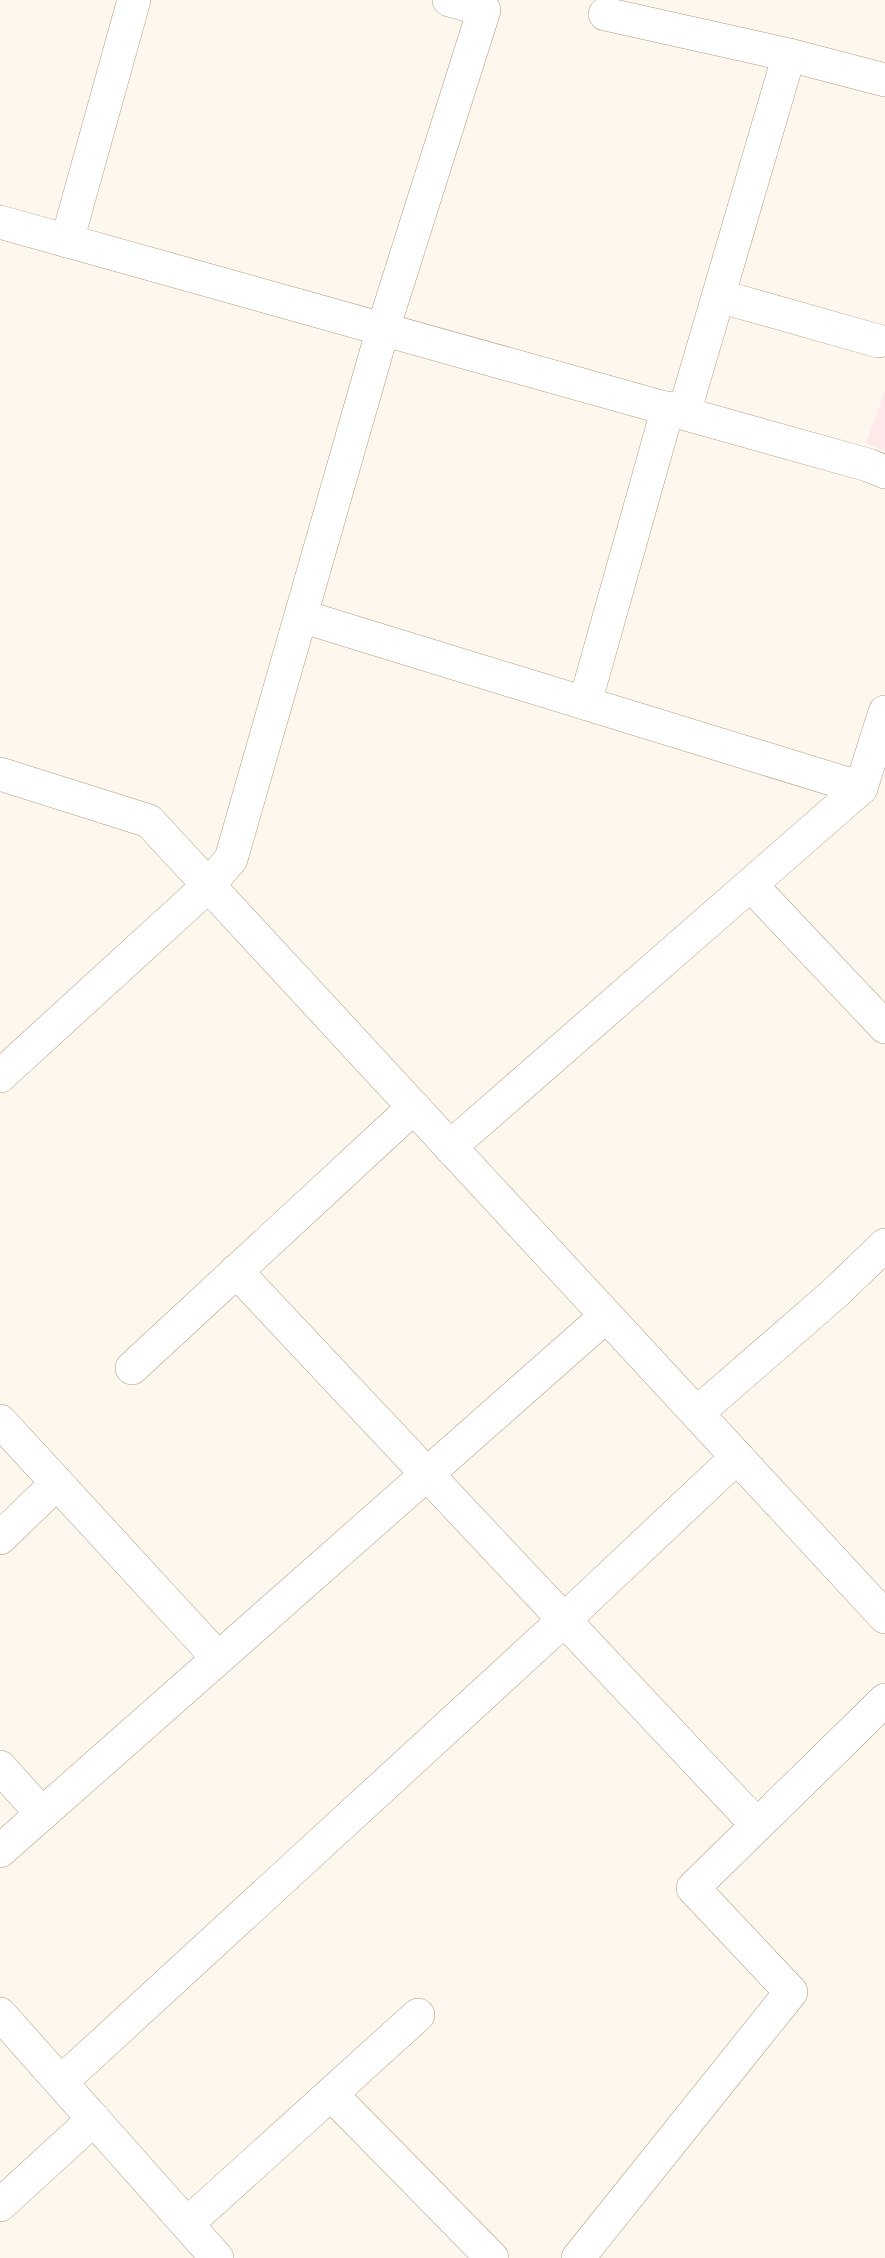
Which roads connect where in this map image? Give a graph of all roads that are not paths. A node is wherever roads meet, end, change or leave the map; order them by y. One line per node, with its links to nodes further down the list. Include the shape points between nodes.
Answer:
1 (134, 0): 7 (street)
2 (449, 0): 9 (street, via 484,10)
3 (605, 14): 4 (street)
4 (789, 55): 5 (street); 8 (street)
5 (885, 80)
6 (0, 222): 7 (street)
7 (67, 240): 9 (street)
8 (718, 296): 10 (street); 11 (street)
9 (383, 329): 11 (street); 13 (street)
10 (878, 341)
11 (676, 411): 12 (street); 14 (street)
12 (885, 472)
13 (301, 616): 14 (street); 19 (street, via 231,859)
14 (585, 703): 17 (street)
15 (885, 712): 17 (street)
16 (0, 774): 19 (street, via 149,821)
17 (861, 788): 18 (street)
18 (751, 885): 20 (street); 23 (street)
19 (208, 886): 21 (street); 22 (street)
20 (885, 1027)
21 (0, 1076)
22 (414, 1107): 23 (street); 25 (street)
23 (450, 1147): 26 (street)
24 (885, 1245): 28 (street)
25 (236, 1271): 27 (street); 31 (street)
26 (606, 1316): 28 (street); 31 (street)
27 (132, 1368)
28 (697, 1413): 30 (street)
29 (0, 1421): 32 (street)
30 (737, 1457): 34 (street); 35 (street)
31 (427, 1474): 35 (street); 36 (street)
32 (57, 1483): 33 (street); 36 (street)
33 (0, 1538)
34 (885, 1617)
35 (564, 1620): 40 (street); 44 (street)
36 (218, 1658): 39 (street)
37 (885, 1700): 40 (street)
38 (0, 1767): 39 (street)
39 (42, 1814): 41 (street)
40 (757, 1825): 51 (street, via 693,1888 790,1992)
41 (0, 1851)
42 (0, 2014): 44 (street)
43 (418, 2015): 45 (street)
44 (61, 2082): 46 (street)
45 (331, 2094): 48 (street); 50 (street)
46 (94, 2120): 47 (street); 48 (street)
47 (0, 2205)
48 (187, 2224): 49 (street)
49 (217, 2258)
50 (492, 2258)
51 (578, 2258)

